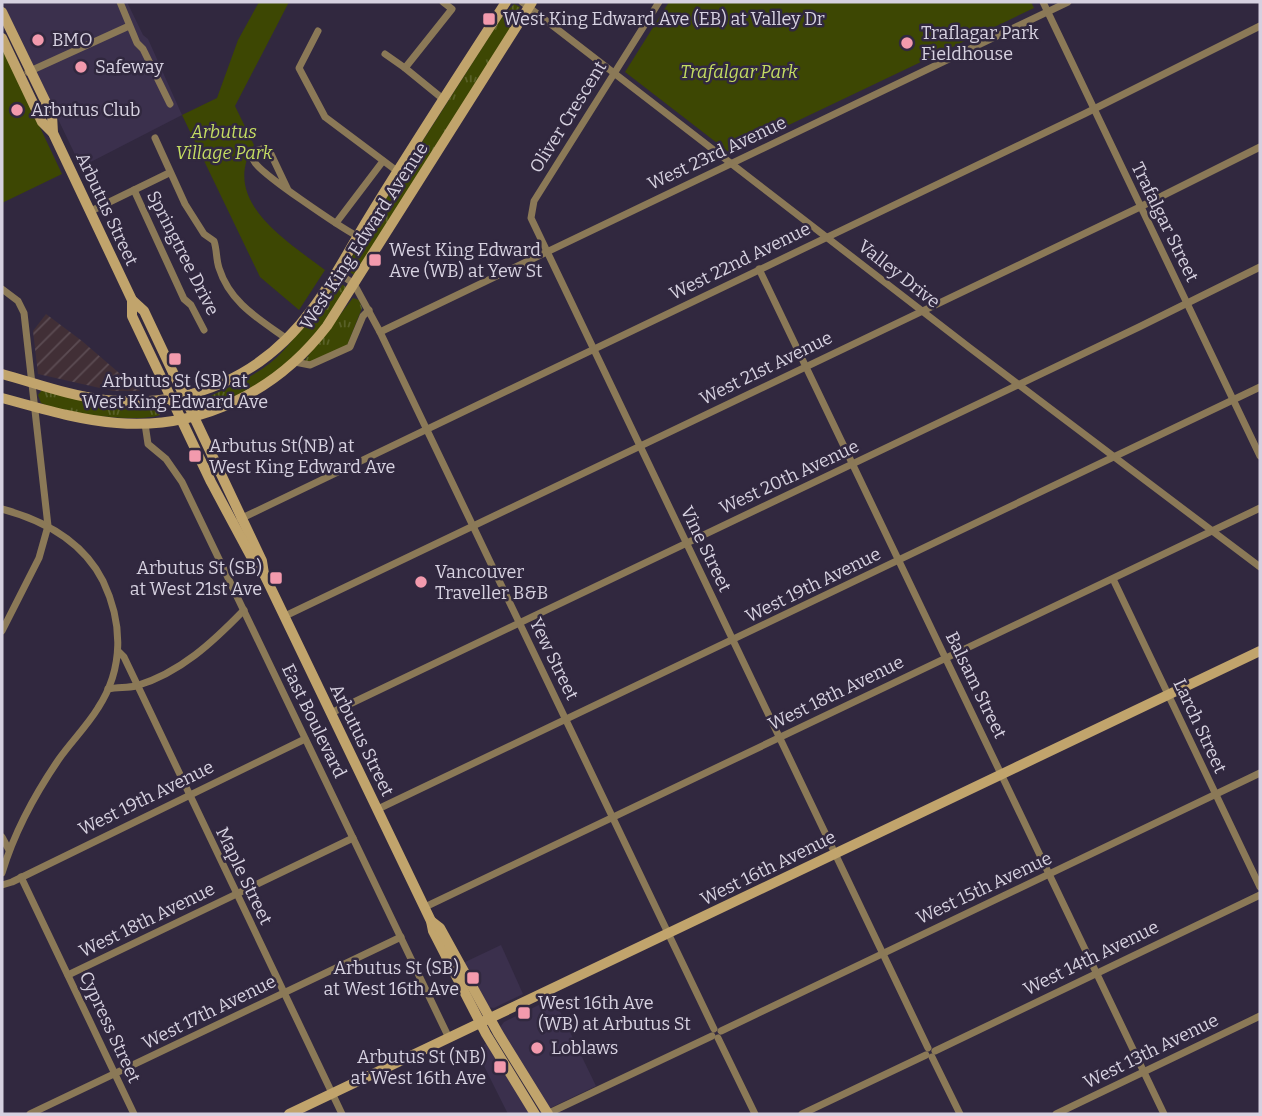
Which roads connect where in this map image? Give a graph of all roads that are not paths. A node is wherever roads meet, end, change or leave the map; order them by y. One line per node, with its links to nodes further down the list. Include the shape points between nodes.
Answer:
1 (120, 2): 10 (street)
2 (443, 2): 15 (street, via 452,9)
3 (506, 2): 19 (main road, West King Edward Avenue)
4 (659, 2): 17 (street, Oliver Crescent)
5 (1043, 2): 9 (street, Trafalgar Street)
6 (1068, 2): 9 (street, West 23rd Avenue)
7 (528, 4): 17 (street, Valley Drive); 40 (main road, West King Edward Avenue)
8 (2, 12): 16 (main road, Arbutus Street)
9 (1048, 12): 21 (street, Trafalgar Street); 26 (street, West 23rd Avenue)
10 (129, 26): 16 (street); 20 (street)
11 (1260, 26): 21 (street, West 22nd Avenue)
12 (318, 31): 25 (street, via 299,68 317,106)
13 (2, 38): 18 (main road, Arbutus Street)
14 (385, 54): 15 (street)
15 (405, 68): 19 (street)
16 (30, 71): 18 (street); 22 (main road, Arbutus Street, via 51,115)
17 (614, 73): 26 (street, Valley Drive); 36 (street, Oliver Crescent, via 534,201 531,218)
18 (20, 76): 22 (main road, Arbutus Street, via 42,122)
19 (443, 99): 27 (main road, West King Edward Avenue)
20 (170, 104)
21 (1094, 109): 31 (street, Trafalgar Street); 35 (street, West 22nd Avenue)
22 (53, 133): 32 (main road, Arbutus Street)
23 (155, 138): 28 (street)
24 (1260, 147): 31 (street, West 21st Avenue)
25 (383, 161): 27 (street); 33 (street)
26 (732, 164): 35 (street, Valley Drive); 36 (street, West 23rd Avenue)
27 (397, 171): 34 (main road, West King Edward Avenue)
28 (169, 173): 29 (street); 48 (street, via 204,234 214,241 218,268 239,305)
29 (134, 190): 32 (street); 46 (street, Springtree Drive, via 184,299)
30 (288, 190): 30 (street, via 269,151 255,151 255,164); 33 (street)
31 (1140, 207): 43 (street, Trafalgar Street); 45 (street, West 21st Avenue)
32 (91, 211): 42 (main road, Arbutus Street)
33 (336, 223): 34 (street)
34 (357, 236): 39 (main road, West King Edward Avenue)
35 (826, 237): 38 (street, West 22nd Avenue); 45 (street, Valley Drive)
36 (546, 253): 47 (street, West 23rd Avenue); 49 (street, Vine Street)
37 (1260, 267): 43 (street, West 20th Avenue)
38 (759, 269): 49 (street, West 22nd Avenue); 51 (street, Balsam Street)
39 (337, 272): 40 (street, Yew Street); 48 (main road, West King Edward Avenue)
40 (354, 284): 44 (street, Yew Street); 50 (main road, West King Edward Avenue, via 327,326)
41 (2, 289): 53 (street, via 22,307)
42 (132, 300): 56 (main road, Arbutus Street, via 144,311); 58 (main road, Arbutus Street, via 132,316)
43 (1187, 304): 54 (street, West 20th Avenue); 59 (street, Trafalgar Street)
44 (369, 310): 47 (street, Yew Street); 50 (street, via 350,347 317,363)
45 (922, 312): 51 (street, West 21st Avenue); 54 (street, Valley Drive)
46 (204, 330)
47 (380, 332): 64 (street, Yew Street)
48 (287, 339): 56 (main road, West King Edward Avenue, via 240,376)
49 (593, 349): 64 (street, West 22nd Avenue); 65 (street, Vine Street)
50 (295, 362): 61 (main road, West King Edward Avenue, via 242,399)
51 (806, 367): 65 (street, West 21st Avenue); 68 (street, Balsam Street)
52 (2, 374): 53 (main road, West King Edward Avenue)
53 (31, 382): 58 (main road, West King Edward Avenue, via 104,400); 60 (street)
54 (1019, 385): 67 (street, Valley Drive); 68 (street, West 20th Avenue)
55 (1260, 387): 59 (street, West 19th Avenue)
56 (183, 396): 58 (main road, West King Edward Avenue); 61 (main road, Arbutus Street)
57 (2, 398): 60 (main road, West King Edward Avenue)
58 (171, 398): 62 (main road, Arbutus Street)
59 (1234, 401): 66 (street, Trafalgar Street); 67 (street, West 19th Avenue)
60 (36, 407): 63 (main road, West King Edward Avenue, via 94,420); 72 (street)
61 (192, 417): 62 (main road, West King Edward Avenue); 71 (main road, Arbutus Street)
62 (181, 419): 63 (main road, West King Edward Avenue); 71 (main road, Arbutus Street)
63 (145, 424): 79 (street, East Boulevard, via 148,444 182,482)
64 (426, 429): 71 (street, West 22nd Avenue); 73 (street, Yew Street)
65 (640, 446): 73 (street, West 21st Avenue); 75 (street, Vine Street)
66 (1260, 456)
67 (1115, 457): 74 (street, Valley Drive); 76 (street, West 19th Avenue)
68 (852, 464): 75 (street, West 20th Avenue); 76 (street, Balsam Street)
69 (1260, 508): 74 (street, West 18th Avenue)
70 (2, 509): 72 (street)
71 (237, 520): 80 (main road, Arbutus Street, via 262,561)
72 (48, 526): 82 (street, via 39,558); 85 (street, via 83,551 99,572 115,610)
73 (473, 526): 80 (street, West 21st Avenue); 81 (street, Yew Street)
74 (1214, 531): 77 (street, Valley Drive); 78 (street, West 18th Avenue)
75 (686, 543): 81 (street, West 20th Avenue); 83 (street, Vine Street)
76 (899, 561): 83 (street, West 19th Avenue); 86 (street, Balsam Street)
77 (1260, 566)
78 (1113, 579): 86 (street, West 18th Avenue); 89 (street, Larch Street)
79 (243, 610): 87 (street, via 187,661); 93 (street, East Boulevard)
80 (285, 616): 90 (main road, Arbutus Street)
81 (519, 624): 90 (street, West 20th Avenue); 91 (street, Yew Street)
82 (2, 631)
83 (733, 641): 91 (street, West 19th Avenue); 92 (street, Vine Street)
84 (1260, 650): 89 (main road, West 16th Avenue)
85 (119, 652): 87 (street, Maple Street); 88 (street)
86 (945, 658): 92 (street, West 18th Avenue); 95 (street, Balsam Street)
87 (137, 685): 88 (street); 96 (street, Maple Street)
88 (108, 689): 102 (street, via 58,761)
89 (1168, 694): 95 (main road, West 16th Avenue); 97 (street, Larch Street)
90 (331, 713): 98 (main road, Arbutus Street)
91 (566, 720): 98 (street, West 19th Avenue); 99 (street, Yew Street)
92 (779, 738): 99 (street, West 18th Avenue); 103 (street, Vine Street)
93 (305, 739): 96 (street, West 19th Avenue); 101 (street, East Boulevard)
94 (1260, 773): 97 (street, West 15th Avenue)
95 (1001, 774): 103 (main road, West 16th Avenue); 105 (street, Balsam Street)
96 (188, 795): 106 (street, West 19th Avenue); 109 (street, Maple Street)
97 (1216, 795): 105 (street, West 15th Avenue); 108 (street, Larch Street)
98 (378, 809): 111 (main road, Arbutus Street)
99 (613, 817): 111 (street, West 18th Avenue); 112 (street, Yew Street)
100 (2, 837): 102 (street)
101 (353, 838): 109 (street, West 18th Avenue); 113 (street, East Boulevard)
102 (9, 850): 104 (street)
103 (834, 853): 112 (main road, West 16th Avenue); 114 (street, Vine Street)
104 (2, 873)
105 (1049, 874): 114 (street, West 15th Avenue); 115 (street, Balsam Street)
106 (21, 877): 107 (street, West 19th Avenue); 116 (street, Cypress Street)
107 (2, 885)
108 (1260, 887)
109 (236, 895): 116 (street, West 18th Avenue); 117 (street, Maple Street)
110 (1260, 895): 115 (street, West 14th Avenue)
111 (425, 907): 119 (main road, Arbutus Street)
112 (668, 933): 119 (main road, West 16th Avenue); 120 (street, Yew Street)
113 (401, 937): 117 (street, West 17th Avenue); 121 (street, East Boulevard)
114 (882, 954): 120 (street, West 15th Avenue); 122 (street, Vine Street)
115 (1096, 973): 122 (street, West 14th Avenue); 123 (street, Balsam Street)
116 (68, 975): 124 (street, Cypress Street)
117 (284, 993): 124 (street, West 17th Avenue); 125 (street, Maple Street)
118 (1260, 1016): 123 (street, West 13th Avenue)
119 (485, 1021): 121 (main road, West 16th Avenue); 130 (main road, Arbutus Street); 131 (main road, Arbutus Street)
120 (716, 1033): 131 (street, West 15th Avenue); 132 (street, Yew Street)
121 (449, 1038): 125 (main road, West 16th Avenue)
122 (930, 1053): 133 (street, West 14th Avenue); 134 (street, Vine Street)
123 (1144, 1072): 135 (street, West 13th Avenue); 136 (street, Balsam Street)
124 (115, 1074): 126 (street, West 17th Avenue); 127 (street, Cypress Street)
125 (332, 1094): 128 (main road, West 16th Avenue); 129 (street, Maple Street)
126 (30, 1114)
127 (134, 1114)
128 (289, 1114)
129 (342, 1114)
130 (536, 1114)
131 (548, 1114)
132 (755, 1114)
133 (802, 1114)
134 (960, 1114)
135 (1056, 1114)
136 (1164, 1114)

